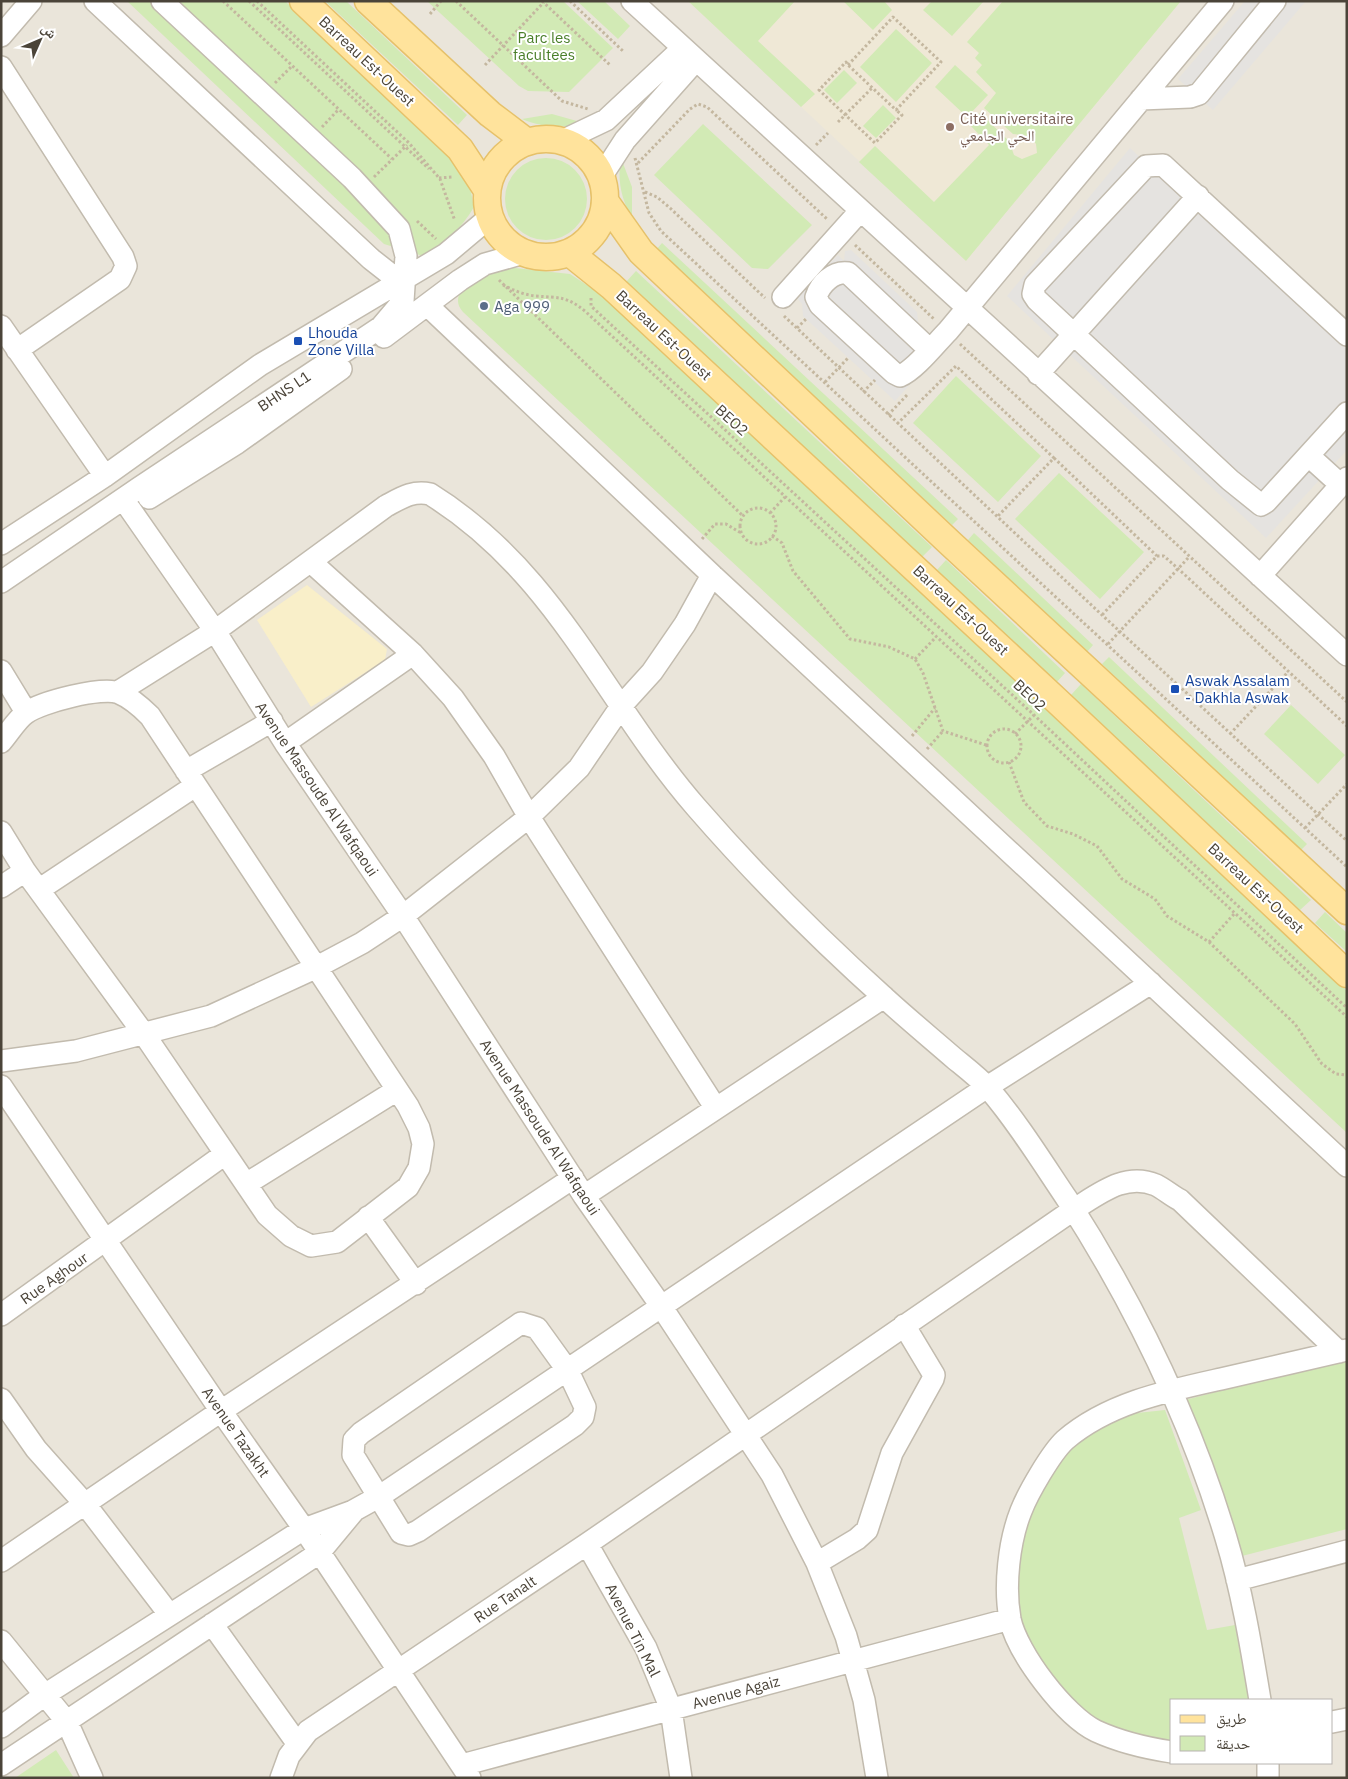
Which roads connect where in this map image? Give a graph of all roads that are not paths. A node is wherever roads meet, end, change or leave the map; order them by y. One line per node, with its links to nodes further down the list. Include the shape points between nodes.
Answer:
1 (31, 1): 10 (street)
2 (95, 1): 23 (street, via 371,259)
3 (155, 1): 23 (street, BHNS L1, via 387,219 396,235)
4 (162, 1): 23 (street, BHNS L1, via 352,178 399,229 404,241)
5 (303, 1): 16 (main road, Barreau Est-Ouest, via 460,149)
6 (368, 1): 15 (main road, via 490,114)
7 (632, 1): 11 (street)
8 (1223, 1): 13 (street)
9 (1275, 1): 13 (street, via 1199,94)
10 (1, 36)
11 (689, 54): 14 (street, via 606,120); 17 (street, via 625,140); 19 (street)
12 (1, 66): 30 (street, via 126,266 120,279)
13 (1141, 99): 26 (street)
14 (562, 141): 15 (main road); 17 (main road, via 586,154)
15 (527, 142): 16 (main road, via 512,149)
16 (483, 181): 20 (main road)
17 (604, 189): 22 (main road, via 603,214); 61 (main road, via 641,252)
18 (1198, 196): 28 (street); 28 (street, via 1163,165 1146,166 1035,285 1033,294 1037,300); 29 (street)
19 (860, 211): 24 (street); 26 (street)
20 (490, 217): 21 (main road, via 503,239); 23 (street, via 446,254)
21 (524, 253): 22 (main road); 25 (street, via 485,264)
22 (579, 260): 64 (main road, Barreau Est-Ouest, via 950,600)
23 (402, 279): 35 (street, via 245,374); 40 (street, BHNS L1, via 386,314); 43 (street, BHNS L1, via 403,300 381,327)
24 (777, 303)
25 (427, 305): 37 (street, via 237,443); 41 (street)
26 (965, 308): 31 (street); 32 (street)
27 (1, 326): 30 (street)
28 (1074, 334): 32 (street); 34 (street, via 1255,502 1261,505 1266,502)
29 (1347, 335)
30 (17, 350): 35 (street)
31 (930, 350): 31 (street, via 848,273 833,275 818,290 819,304 894,373 906,374)
32 (1038, 374): 42 (street)
33 (1347, 413): 34 (street)
34 (1309, 456): 36 (street)
35 (105, 476): 38 (street)
36 (1344, 482): 42 (street)
37 (130, 509): 44 (street); 45 (street, Avenue Massoude Al Wafqaoui)
38 (1, 544)
39 (311, 562): 45 (street); 46 (street); 50 (street, via 386,506 420,492 430,494 516,564 550,602)
40 (1, 571)
41 (712, 574): 50 (street, via 685,624 652,672); 65 (street)
42 (1260, 576): 47 (street)
43 (1, 582)
44 (1, 597)
45 (215, 631): 49 (street); 52 (street, Avenue Massoude Al Wafqaoui)
46 (412, 654): 54 (street); 56 (street, via 453,698 494,756)
47 (1347, 655)
48 (1, 671): 51 (street)
49 (118, 692): 51 (street, via 97,690); 55 (street, via 150,716)
50 (622, 705): 56 (street, via 579,768); 66 (street, via 664,769 722,837)
51 (26, 712): 53 (street)
52 (272, 721): 54 (street, Avenue Massoude Al Wafqaoui); 55 (street)
53 (1, 742)
54 (285, 743): 62 (street, Avenue Massoude Al Wafqaoui)
55 (191, 779): 60 (street); 63 (street)
56 (529, 817): 62 (street); 72 (street)
57 (1, 832): 58 (street)
58 (25, 871): 59 (street); 60 (street)
59 (1, 886)
60 (40, 889): 67 (street)
61 (1347, 911)
62 (403, 916): 63 (street); 76 (street, Avenue Massoude Al Wafqaoui)
63 (315, 968): 67 (street, via 211,1016); 71 (street)
64 (1347, 974)
65 (1151, 983): 70 (street); 74 (street)
66 (884, 998): 70 (street); 72 (street)
67 (144, 1034): 68 (street, via 76,1051); 73 (street)
68 (1, 1061)
69 (1, 1086): 79 (street, Avenue Tazakht)
70 (987, 1087): 77 (street, via 1037,1154); 81 (street)
71 (397, 1090): 75 (street); 78 (street, via 419,1128 422,1144 418,1168 408,1187)
72 (715, 1107): 76 (street)
73 (225, 1154): 75 (street); 79 (street, Rue Aghour)
74 (1347, 1166)
75 (246, 1184): 78 (street, via 267,1215 291,1236 311,1246 337,1242)
76 (579, 1187): 80 (street); 81 (street, Avenue Massoude Al Wafqaoui)
77 (1073, 1210): 83 (street, Rue Tanalt); 84 (street, Rue Tanalt, via 1118,1183 1136,1181 1156,1186 1180,1200); 86 (street, via 1141,1325)
78 (368, 1217): 80 (street)
79 (106, 1241): 82 (street, Rue Aghour); 88 (street, Avenue Tazakht)
80 (416, 1284): 88 (street)
81 (661, 1306): 85 (street); 89 (street, Avenue Massoude Al Wafqaoui)
82 (1, 1315)
83 (904, 1325): 89 (street, Rue Tanalt); 98 (street, via 934,1375 933,1379 892,1453 867,1530)
84 (1343, 1351): 86 (street)
85 (568, 1371): 90 (street); 90 (street, via 584,1402 585,1412 579,1422 418,1531 409,1535 398,1530); 90 (street, via 537,1328 526,1322 510,1328 357,1436 352,1445 353,1455)
86 (1171, 1390): 99 (street, via 1203,1470); 101 (street, via 1114,1408 1064,1441 1049,1462 1029,1491 1015,1528 1008,1569)
87 (1, 1399): 91 (street, via 36,1449)
88 (221, 1411): 91 (street); 93 (street, Avenue Tazakht)
89 (747, 1434): 94 (street, Rue Tanalt); 98 (street, Avenue Massoude Al Wafqaoui, via 777,1484)
90 (380, 1496): 92 (street)
91 (85, 1504): 97 (street); 100 (street)
92 (353, 1511): 93 (street); 96 (street)
93 (304, 1529): 96 (street, Avenue Tazakht); 100 (street)
94 (587, 1544): 105 (street, Rue Tanalt); 108 (street, Avenue Tin Mal, via 646,1648)
95 (1347, 1551): 99 (street)
96 (319, 1553): 102 (street); 105 (street, Avenue Tazakht)
97 (1, 1561)
98 (817, 1563): 104 (street, Avenue Massoude Al Wafqaoui)
99 (1237, 1580): 107 (street)
100 (169, 1614): 106 (street)
101 (1010, 1619): 104 (street, Avenue Agaiz); 114 (street, via 1029,1661 1061,1704 1094,1730 1139,1747)
102 (212, 1624): 110 (street); 113 (street)
103 (1, 1641): 106 (street)
104 (855, 1661): 108 (street, Avenue Agaiz); 121 (street, Avenue Massoude Al Wafqaoui)
105 (398, 1671): 113 (street, Rue Tanalt, via 308,1731); 117 (street, Avenue Tazakht)
106 (46, 1694): 110 (street); 112 (street)
107 (1260, 1699)
108 (671, 1710): 117 (street, Avenue Agaiz); 120 (street, Avenue Tin Mal)
109 (1347, 1719): 111 (street)
110 (67, 1722): 116 (street); 118 (street)
111 (1333, 1722)
112 (1, 1727)
113 (297, 1743): 119 (street, Rue Tanalt)
114 (1170, 1752)
115 (1268, 1764): 122 (street)
116 (1, 1765)
117 (466, 1771)
118 (92, 1778)
119 (281, 1778)
120 (681, 1778)
121 (878, 1778)
122 (1268, 1778)

